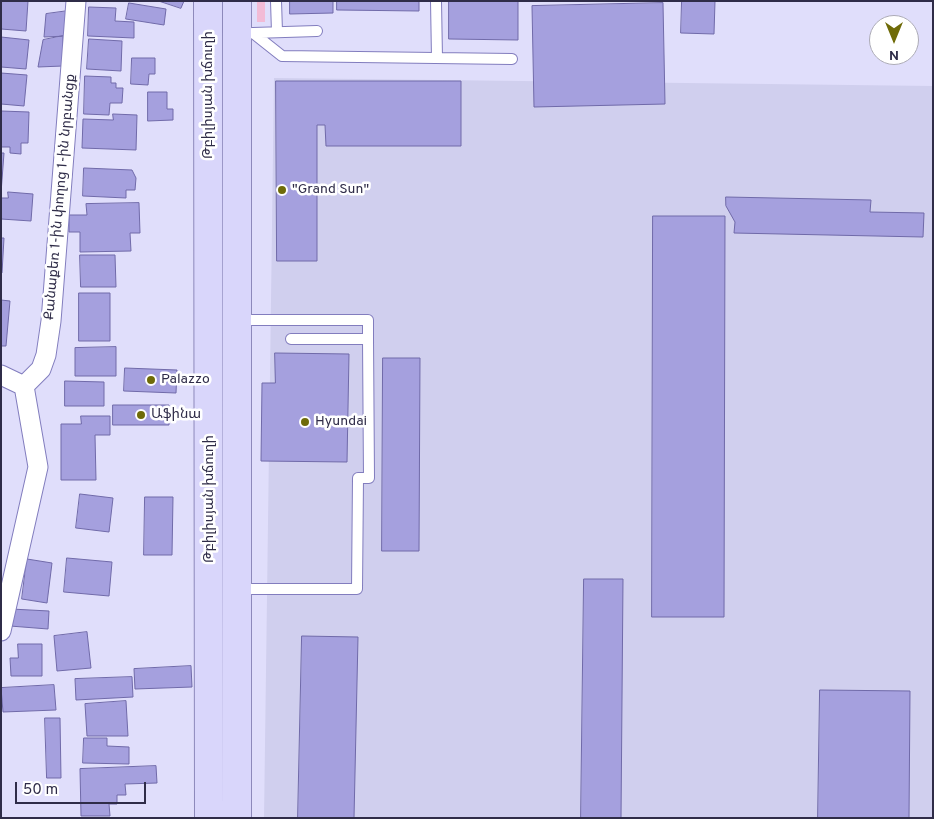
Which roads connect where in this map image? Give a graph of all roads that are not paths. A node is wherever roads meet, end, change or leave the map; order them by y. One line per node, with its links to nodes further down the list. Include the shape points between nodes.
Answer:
1 (76, 1): 16 (street, Քանաքեռ 1-ին փողոց 1-ին նրբանցք, via 50,330 41,369)
2 (208, 1): 8 (main road, Թբիլիսյան խճուղի)
3 (237, 1): 9 (main road, Թբիլիսյան խճուղի)
4 (276, 1): 6 (lane)
5 (436, 1): 10 (lane)
6 (277, 32): 7 (lane); 9 (lane)
7 (317, 32)
8 (208, 34): 9 (main road); 19 (main road, Թբիլիսյան խճուղի)
9 (245, 34): 10 (lane, via 282,56); 12 (main road, Թբիլիսյան խճուղի)
10 (437, 58): 11 (lane)
11 (512, 59)
12 (237, 320): 14 (lane, via 368,320); 17 (main road, Թբիլիսյան խճուղի)
13 (292, 339): 14 (lane)
14 (368, 339): 17 (lane, via 369,478 358,478 357,589)
15 (1, 374): 16 (street)
16 (24, 386): 18 (street, via 38,467)
17 (237, 589): 20 (main road, Թբիլիսյան խճուղի)
18 (1, 631)
19 (209, 818)
20 (236, 818)

